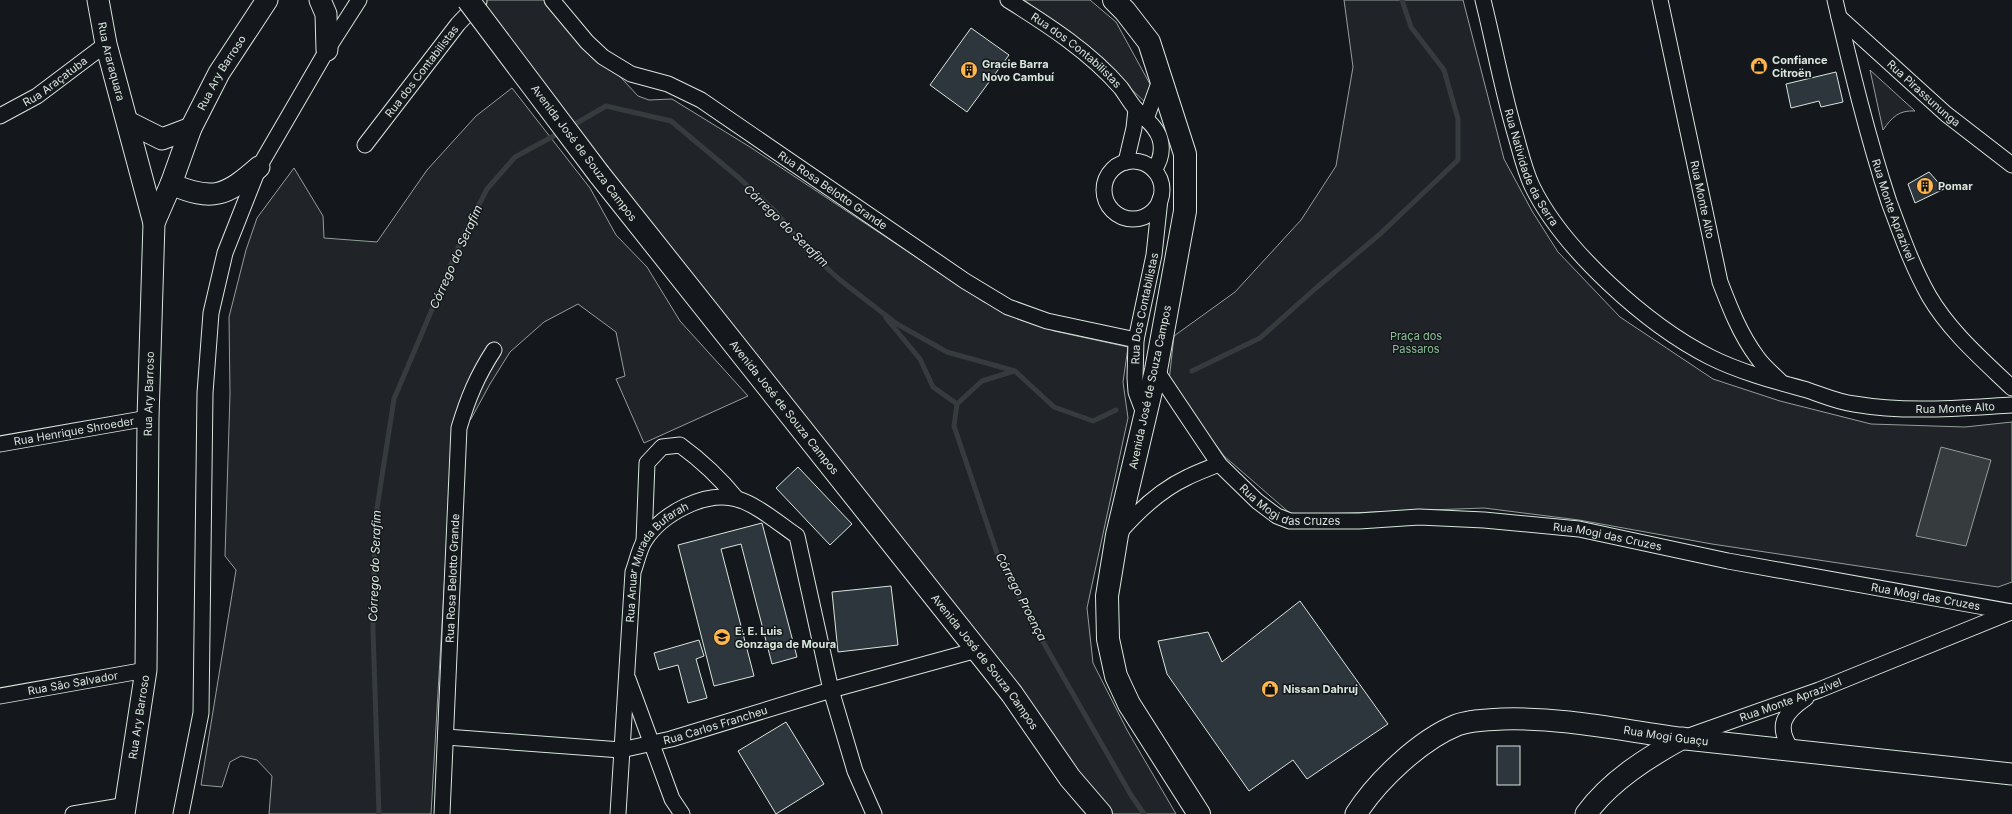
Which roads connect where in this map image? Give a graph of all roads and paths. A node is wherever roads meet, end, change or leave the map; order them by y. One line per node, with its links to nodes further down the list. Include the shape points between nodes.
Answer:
1 (98, 0): 14 (main road, Rua Araraquara)
2 (267, 0): 20 (main road, Rua Ary Barroso, via 219,73)
3 (320, 0): 15 (main road, via 326,14)
4 (359, 0): 15 (street)
5 (468, 0): 46 (highway, Avenida José de Souza Campos, bridge, via 599,174)
6 (481, 0): 21 (street, Rua dos Contabilistas, via 458,24)
7 (552, 0): 32 (street, Rua Rosa Belotto Grande, via 603,57 631,74 668,84 701,100 965,281 1002,303 1047,321)
8 (1008, 0): 17 (street, Rua dos Contabilistas, via 1058,32 1094,62)
9 (1114, 0): 16 (highway, Avenida José de Souza Campos, via 1149,42)
10 (1484, 0): 31 (street, Rua Natividade da Serra, via 1508,110 1532,186 1547,212 1579,252)
11 (1660, 0): 35 (street, Rua Monte Alto, via 1720,282 1743,335 1758,358)
12 (1835, 0): 13 (street, Rua Monte Aprazível)
13 (1839, 17): 23 (street, Rua Pirassununga, via 1946,114); 36 (street, Rua Monte Aprazível, via 1864,121 1906,251 1930,297 1948,321 1972,350)
14 (106, 44): 18 (street, Rua Araçatuba, via 37,96); 19 (main road, Rua Araraquara)
15 (327, 50): 24 (street)
16 (1160, 80): 17 (street); 34 (highway, Avenida José de Souza Campos, via 1185,154 1185,211)
17 (1141, 114): 22 (street, via 1134,128); 25 (street, Rua dos Contabilistas, via 1160,138 1161,156)
18 (0, 116)
19 (128, 122): 20 (main road, via 162,139); 29 (main road, Rua Araraquara)
20 (191, 128): 26 (main road, Rua Ary Barroso)
21 (365, 145)
22 (1126, 162): 25 (street, via 1136,161); 28 (street, via 1114,168 1107,176 1104,184 1107,204 1120,216 1130,219)
23 (2012, 165)
24 (259, 166): 26 (main road, via 238,185 215,195 189,192); 61 (street, via 225,252 211,313 205,394 201,713)
25 (1154, 170): 27 (street, via 1162,188)
26 (171, 184): 29 (main road, Rua Ary Barroso)
27 (1160, 198): 28 (street, via 1153,211); 30 (street, Rua Dos Contabilistas)
28 (1145, 216): 30 (street, Rua dos Contabilistas)
29 (154, 223): 39 (main road, Rua Ary Barroso)
30 (1154, 255): 32 (street, Rua Dos Contabilistas)
31 (1633, 306): 35 (street, Rua Monte Alto, via 1711,357)
32 (1136, 340): 38 (street, Rua Dos Contabilistas, via 1136,392)
33 (494, 350): 52 (street, Rua Rosa Belotto Grande, via 478,376 459,428)
34 (1156, 370): 38 (highway, Avenida José de Souza Campos); 41 (street, Rua Mogi das Cruzes)
35 (1782, 384): 37 (street, Rua Monte Alto, via 1852,404 1921,411)
36 (2012, 388)
37 (2012, 405)
38 (1146, 417): 43 (highway, Avenida José de Souza Campos)
39 (148, 418): 40 (street, Rua Henrique Shroeder); 47 (main road, Rua Ary Barroso)
40 (0, 444)
41 (1219, 464): 43 (street, via 1188,476 1170,487 1132,518); 45 (street, Rua Mogi das Cruzes, via 1257,501 1276,516 1290,521 1359,521 1418,517 1579,529 1728,561)
42 (737, 499): 44 (street, Rua Anuar Murada Bufarah, via 711,497 684,506 660,524); 44 (street, via 702,461 680,444 662,448 647,463); 49 (street, Rua Anuar Murada Bufarah, via 766,514 797,536)
43 (1118, 535): 68 (highway, Avenida José de Souza Campos, via 1107,596 1108,638 1116,676 1129,704)
44 (644, 541): 48 (street, Rua Anuar Murada Bufarah, via 633,572)
45 (2012, 612): 50 (street, Rua Monte Aprazível)
46 (977, 650): 49 (street, Rua Carlos Francheu); 58 (highway, Avenida José de Souza Campos, via 1012,694)
47 (146, 670): 51 (street, Rua São Salvador); 59 (main road, Rua Ary Barroso)
48 (627, 674): 54 (street, Rua Anuar Murada Bufarah); 55 (street, Rua Anuar Murada Bufarah)
49 (831, 690): 54 (street, Rua Carlos Francheu); 65 (street, Rua Anuar Murada Bufarah, via 855,771)
50 (1819, 690): 53 (street, Rua Monte Aprazível); 56 (street, via 1793,707 1783,720 1782,732)
51 (0, 696)
52 (446, 737): 55 (street, Rua Carlos Francheu); 62 (street, Rua Rosa Belotto Grande)
53 (1683, 738): 56 (main road, Rua Mogi Guaçu); 69 (main road, Rua Mogi Guaçu, via 1616,727 1531,718 1486,720 1458,725 1433,737 1402,762 1366,798); 70 (main road, Rua Monte Aprazível, via 1648,757 1620,780)
54 (653, 743): 55 (street, Rua Carlos Francheu); 64 (street, Rua Anuar Murada Bufarah, via 672,799)
55 (621, 750): 63 (street, Rua Anuar Murada Bufarah)
56 (1792, 750): 57 (main road, Rua Mogi Guaçu)
57 (2012, 774)
58 (1070, 778): 66 (highway); 67 (highway, Avenida José de Souza Campos)
59 (125, 809): 60 (street)
60 (73, 814)
61 (180, 814)
62 (442, 814)
63 (618, 814)
64 (682, 814)
65 (874, 814)
66 (1088, 814)
67 (1101, 814)
68 (1199, 814)
69 (1356, 814)
70 (1586, 814)

